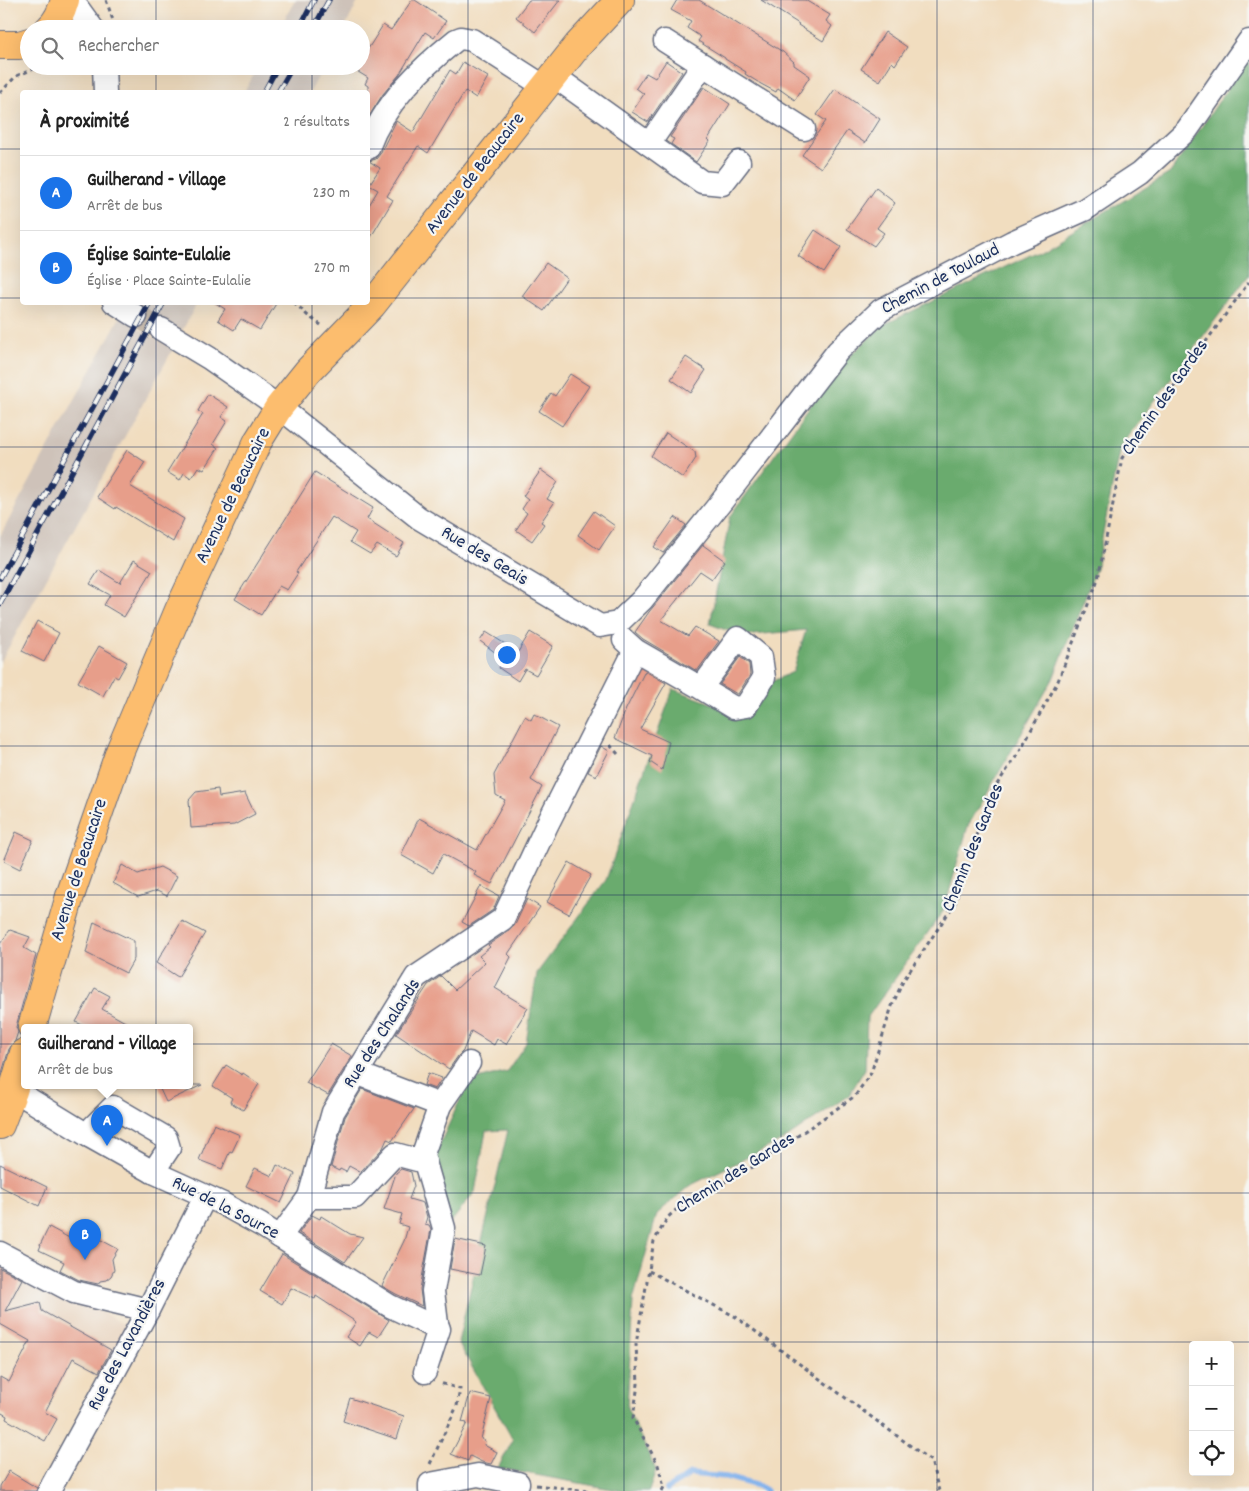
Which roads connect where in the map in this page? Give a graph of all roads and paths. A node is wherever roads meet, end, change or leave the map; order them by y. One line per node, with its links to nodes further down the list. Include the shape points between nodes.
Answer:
1 (65, 0): 6 (main road)
2 (72, 0): 7 (street)
3 (106, 0): 8 (path)
4 (605, 0): 11 (main road, Avenue de Beaucaire)
5 (620, 0): 11 (main road, Avenue de Beaucaire)
6 (57, 20)
7 (86, 20)
8 (113, 20)
9 (665, 41): 12 (street)
10 (1249, 41): 25 (street, Chemin de Toulaud, via 1187,130 1140,173 1084,210 1012,242 881,310 838,351 642,600 618,623)
11 (578, 45): 14 (main road, Avenue de Beaucaire)
12 (703, 65): 16 (street); 18 (street)
13 (20, 74): 15 (path)
14 (549, 82): 17 (street, via 472,40 461,38 427,63 404,88); 18 (street); 24 (main road, Avenue de Beaucaire, via 372,304 308,371)
15 (0, 93)
16 (804, 129)
17 (370, 141)
18 (649, 144): 19 (street, via 702,182 722,184)
19 (739, 162)
20 (1249, 282): 42 (path, Chemin des Gardes, via 1122,458 1098,579 1058,681 1018,754 993,790 955,903 903,981 870,1072 856,1096 747,1171 686,1201 668,1217 654,1242)
21 (119, 305): 22 (street)
22 (136, 316)
23 (161, 329): 24 (street, Rue des Geais)
24 (279, 407): 25 (street, Rue des Geais, via 419,518 600,626); 28 (main road, Avenue de Beaucaire, via 258,441 180,610 120,751 70,896)
25 (606, 625): 26 (street, Rue des Geais)
26 (635, 650): 27 (street, Rue des Geais); 31 (street, Rue des Chalands, via 503,919 416,977)
27 (701, 688)
28 (33, 1024)
29 (469, 1063): 33 (street)
30 (21, 1064): 32 (main road)
31 (356, 1073): 33 (street); 38 (street, Rue des Chalands, via 333,1112)
32 (13, 1092): 34 (main road); 35 (street, Rue de la Source)
33 (440, 1105): 36 (street, via 422,1154)
34 (0, 1125)
35 (89, 1136): 37 (street, Rue de la Source); 37 (street, via 94,1126 113,1107 166,1138 169,1148)
36 (425, 1162): 38 (street, via 395,1154 355,1197); 44 (street, via 444,1228 433,1291)
37 (153, 1172): 39 (street, Rue de la Source)
38 (309, 1196): 40 (street, Rue des Chalands)
39 (205, 1197): 40 (street, Rue de la Source, via 261,1224); 43 (street, Rue des Lavandières)
40 (280, 1237): 44 (street, Rue de la Source, via 390,1306 428,1324)
41 (0, 1252): 43 (street, via 74,1292)
42 (649, 1271): 50 (path, Chemin des Gardes, via 636,1344 638,1384 633,1418 658,1465 664,1486); 51 (path, via 736,1316 931,1461)
43 (148, 1310): 48 (street, Rue des Lavandières)
44 (437, 1324): 45 (street, via 439,1328)
45 (424, 1372): 47 (path, via 430,1379 460,1389 457,1406 429,1467)
46 (518, 1483): 47 (street, via 478,1475); 49 (path)
47 (430, 1488)
48 (50, 1491)
49 (588, 1491)
50 (662, 1491)
51 (940, 1491)

